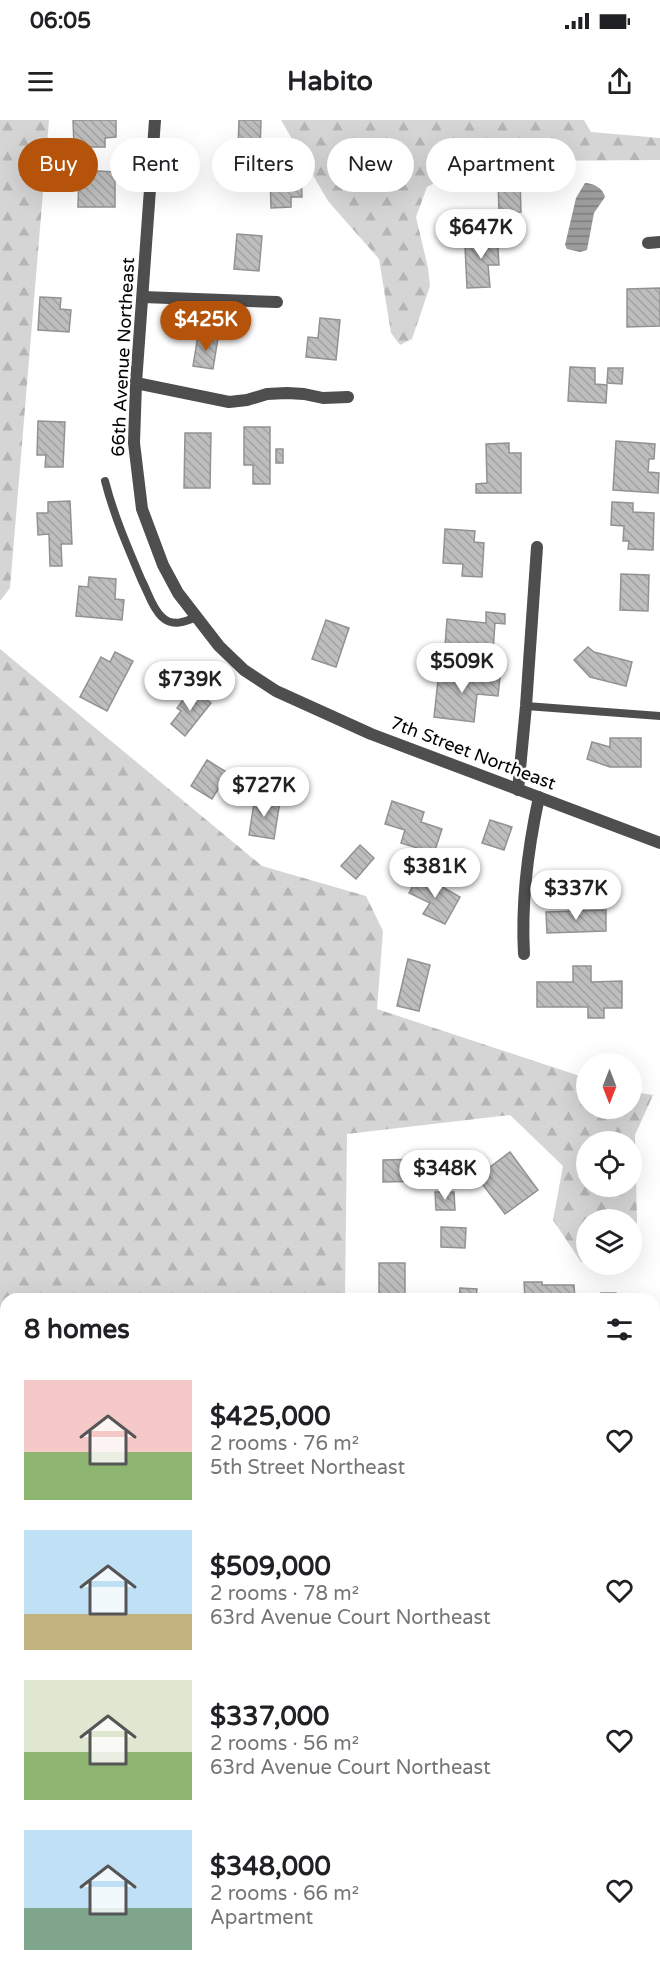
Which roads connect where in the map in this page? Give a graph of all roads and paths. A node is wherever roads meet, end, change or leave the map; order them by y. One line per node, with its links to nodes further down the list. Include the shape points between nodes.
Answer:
1 (155, 120): 2 (street, 66th Avenue Northeast)
2 (144, 297): 3 (street); 4 (street, 66th Avenue Northeast)
3 (277, 302)
4 (136, 383): 5 (street, via 229,402 287,393); 8 (street, 66th Avenue Northeast, via 134,443 142,509 163,565)
5 (348, 397)
6 (105, 481): 8 (lane, via 129,550 162,618 185,622)
7 (537, 547): 10 (street)
8 (196, 617): 9 (street, 66th Avenue Northeast, via 244,670)
9 (276, 691): 12 (street, 7th Street Northeast, via 343,722)
10 (526, 706): 11 (lane); 12 (street)
11 (660, 716)
12 (518, 790): 13 (street, 7th Street Northeast)
13 (539, 797): 14 (street, 7th Street Northeast); 15 (street, via 522,918)
14 (660, 843)
15 (524, 954)

